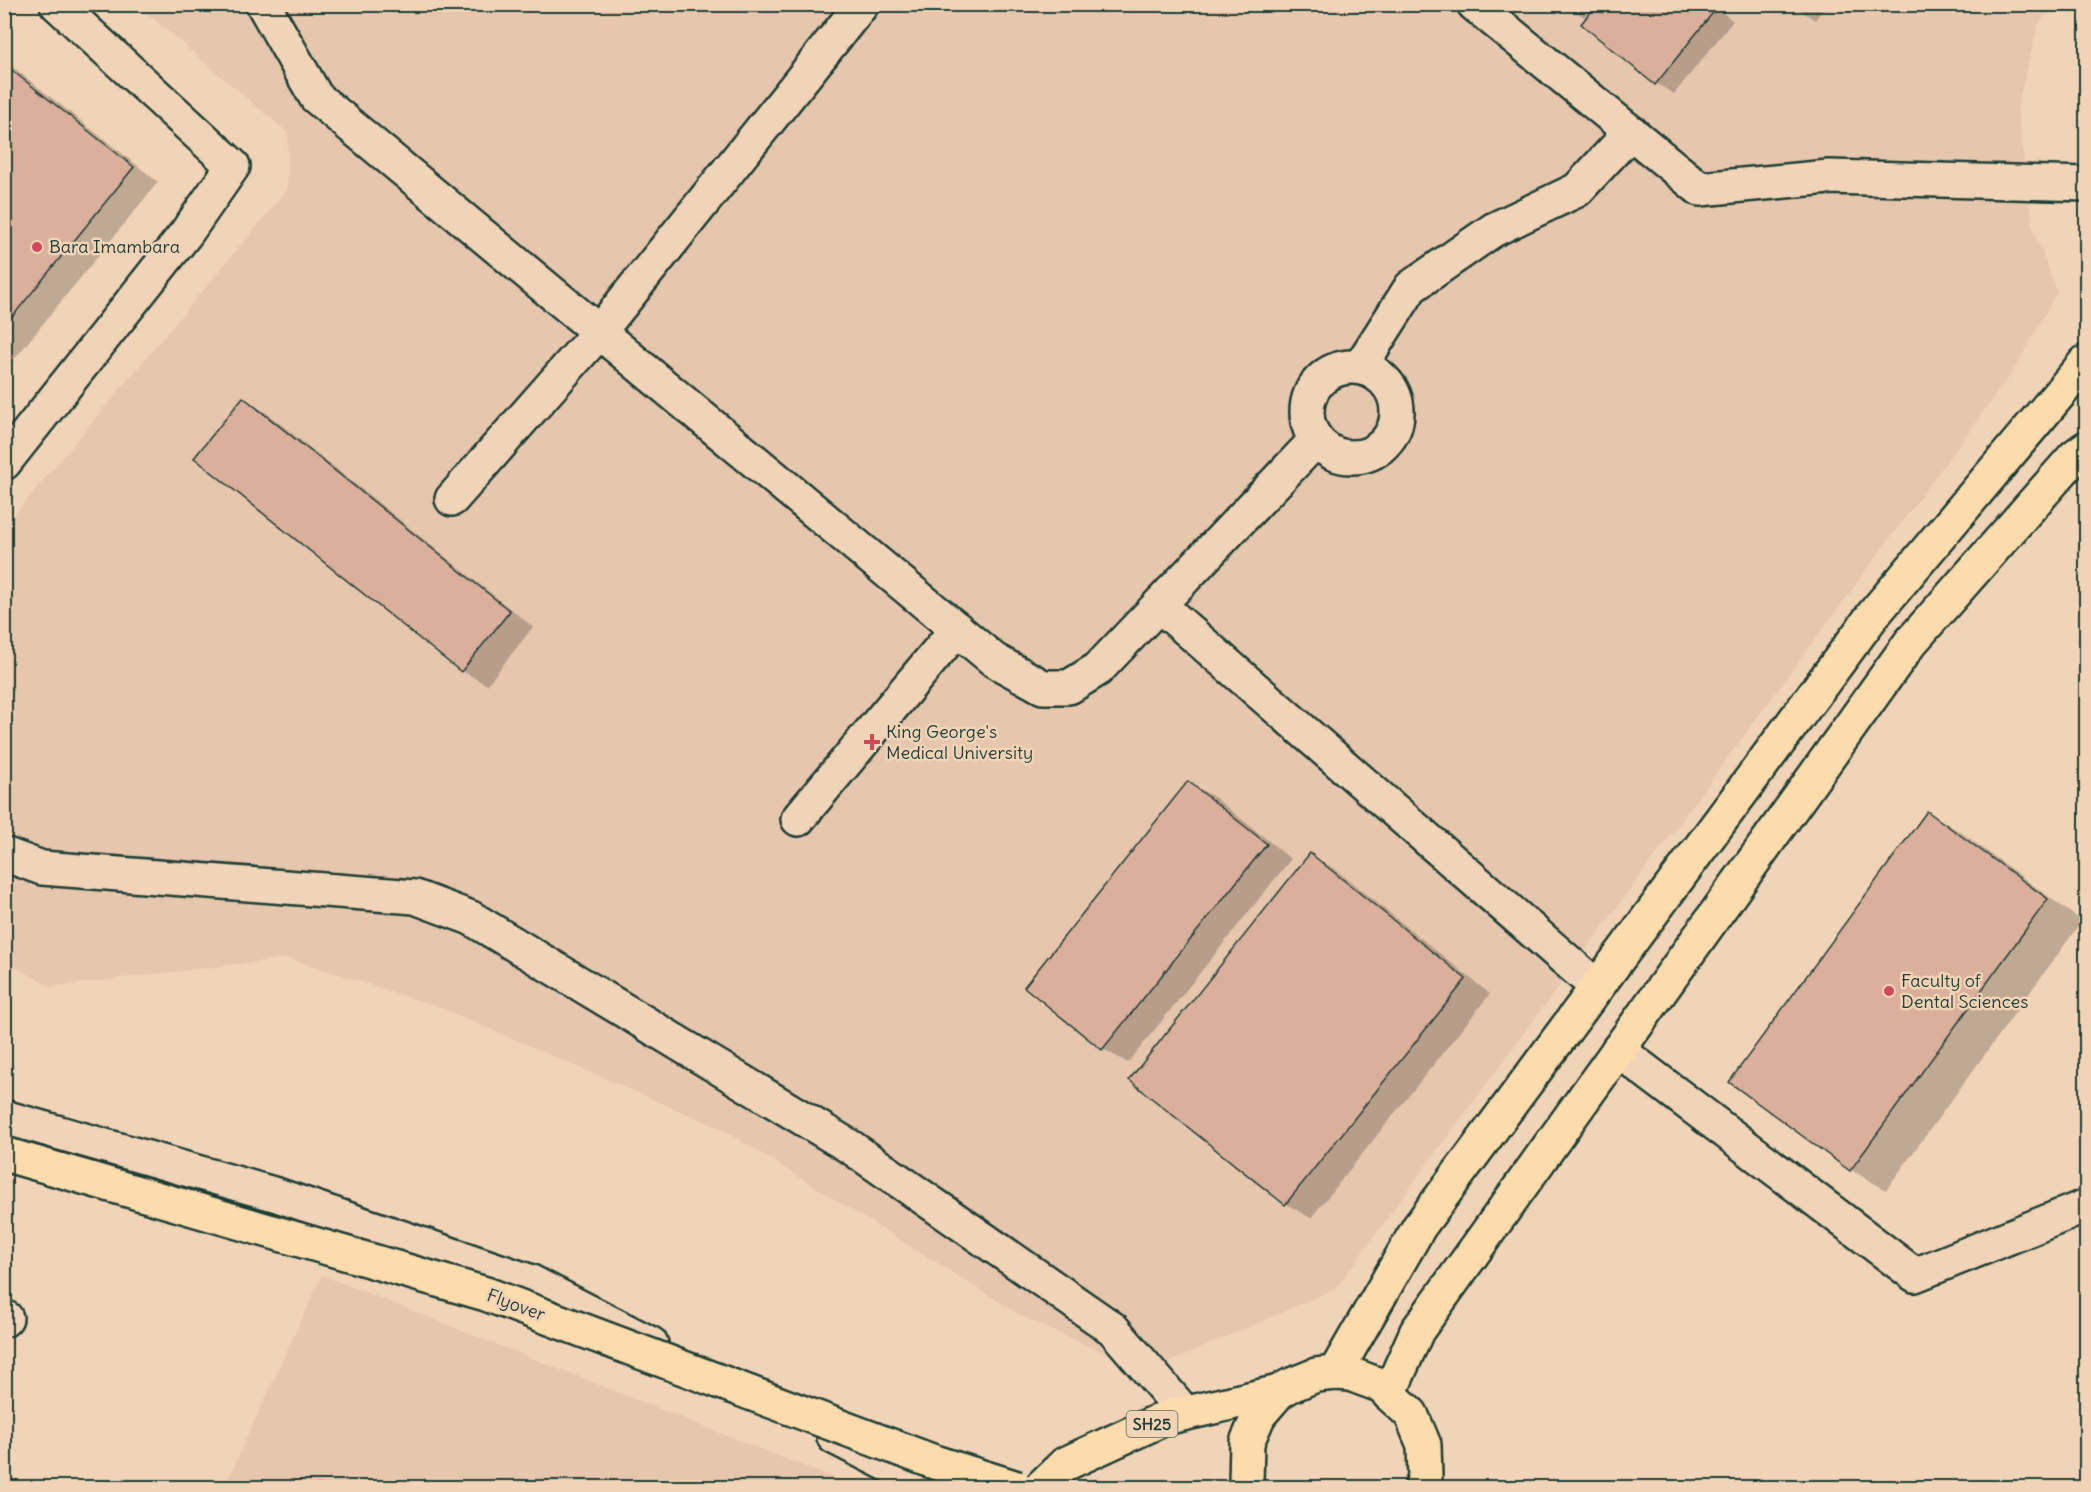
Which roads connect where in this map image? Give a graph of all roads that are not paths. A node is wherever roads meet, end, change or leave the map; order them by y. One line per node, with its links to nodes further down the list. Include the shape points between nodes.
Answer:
1 (57, 4): 12 (street, via 233,166 187,232)
2 (263, 4): 7 (street, via 316,97)
3 (862, 4): 7 (street)
4 (1474, 4): 5 (street)
5 (1631, 132): 6 (street, via 1700,189 1829,177); 9 (street, via 1577,190 1493,230 1411,287)
6 (2086, 184)
7 (599, 332): 13 (street); 15 (street)
8 (2086, 362): 16 (main road, via 1873,615)
9 (1360, 367): 10 (street, via 1342,368 1316,385 1307,403 1307,421); 10 (street, via 1377,374 1390,386 1397,421 1390,438 1379,449 1360,458 1343,458)
10 (1316, 440): 14 (street)
11 (2086, 448): 17 (main road, via 1910,644)
12 (4, 463)
13 (452, 499)
14 (1159, 605): 15 (street, via 1098,669 1069,687 1043,687 994,660); 20 (street)
15 (957, 629): 18 (street)
16 (1775, 746): 17 (main road); 20 (main road)
17 (1817, 773): 21 (main road)
18 (798, 819)
19 (4, 855): 28 (street, via 42,868 415,897 471,918 861,1155 1113,1329)
20 (1597, 987): 25 (main road, via 1419,1227)
21 (1618, 1050): 24 (street, via 1915,1275); 27 (main road, via 1417,1331)
22 (4, 1117): 29 (street, via 277,1196 529,1281)
23 (4, 1154): 30 (main road, Flyover, bridge, via 486,1294 937,1463)
24 (2086, 1206)
25 (1335, 1373): 26 (main road, via 1316,1375); 27 (main road, via 1350,1374 1385,1387)
26 (1279, 1392): 28 (main road, SH25); 32 (main road, via 1259,1415 1247,1442)
27 (1389, 1394): 33 (main road, via 1411,1414 1424,1445 1425,1477)
28 (1185, 1413): 31 (main road, SH25, via 1165,1418 1065,1464)
29 (934, 1488)
30 (1017, 1488)
31 (1040, 1488)
32 (1248, 1488)
33 (1421, 1488)

